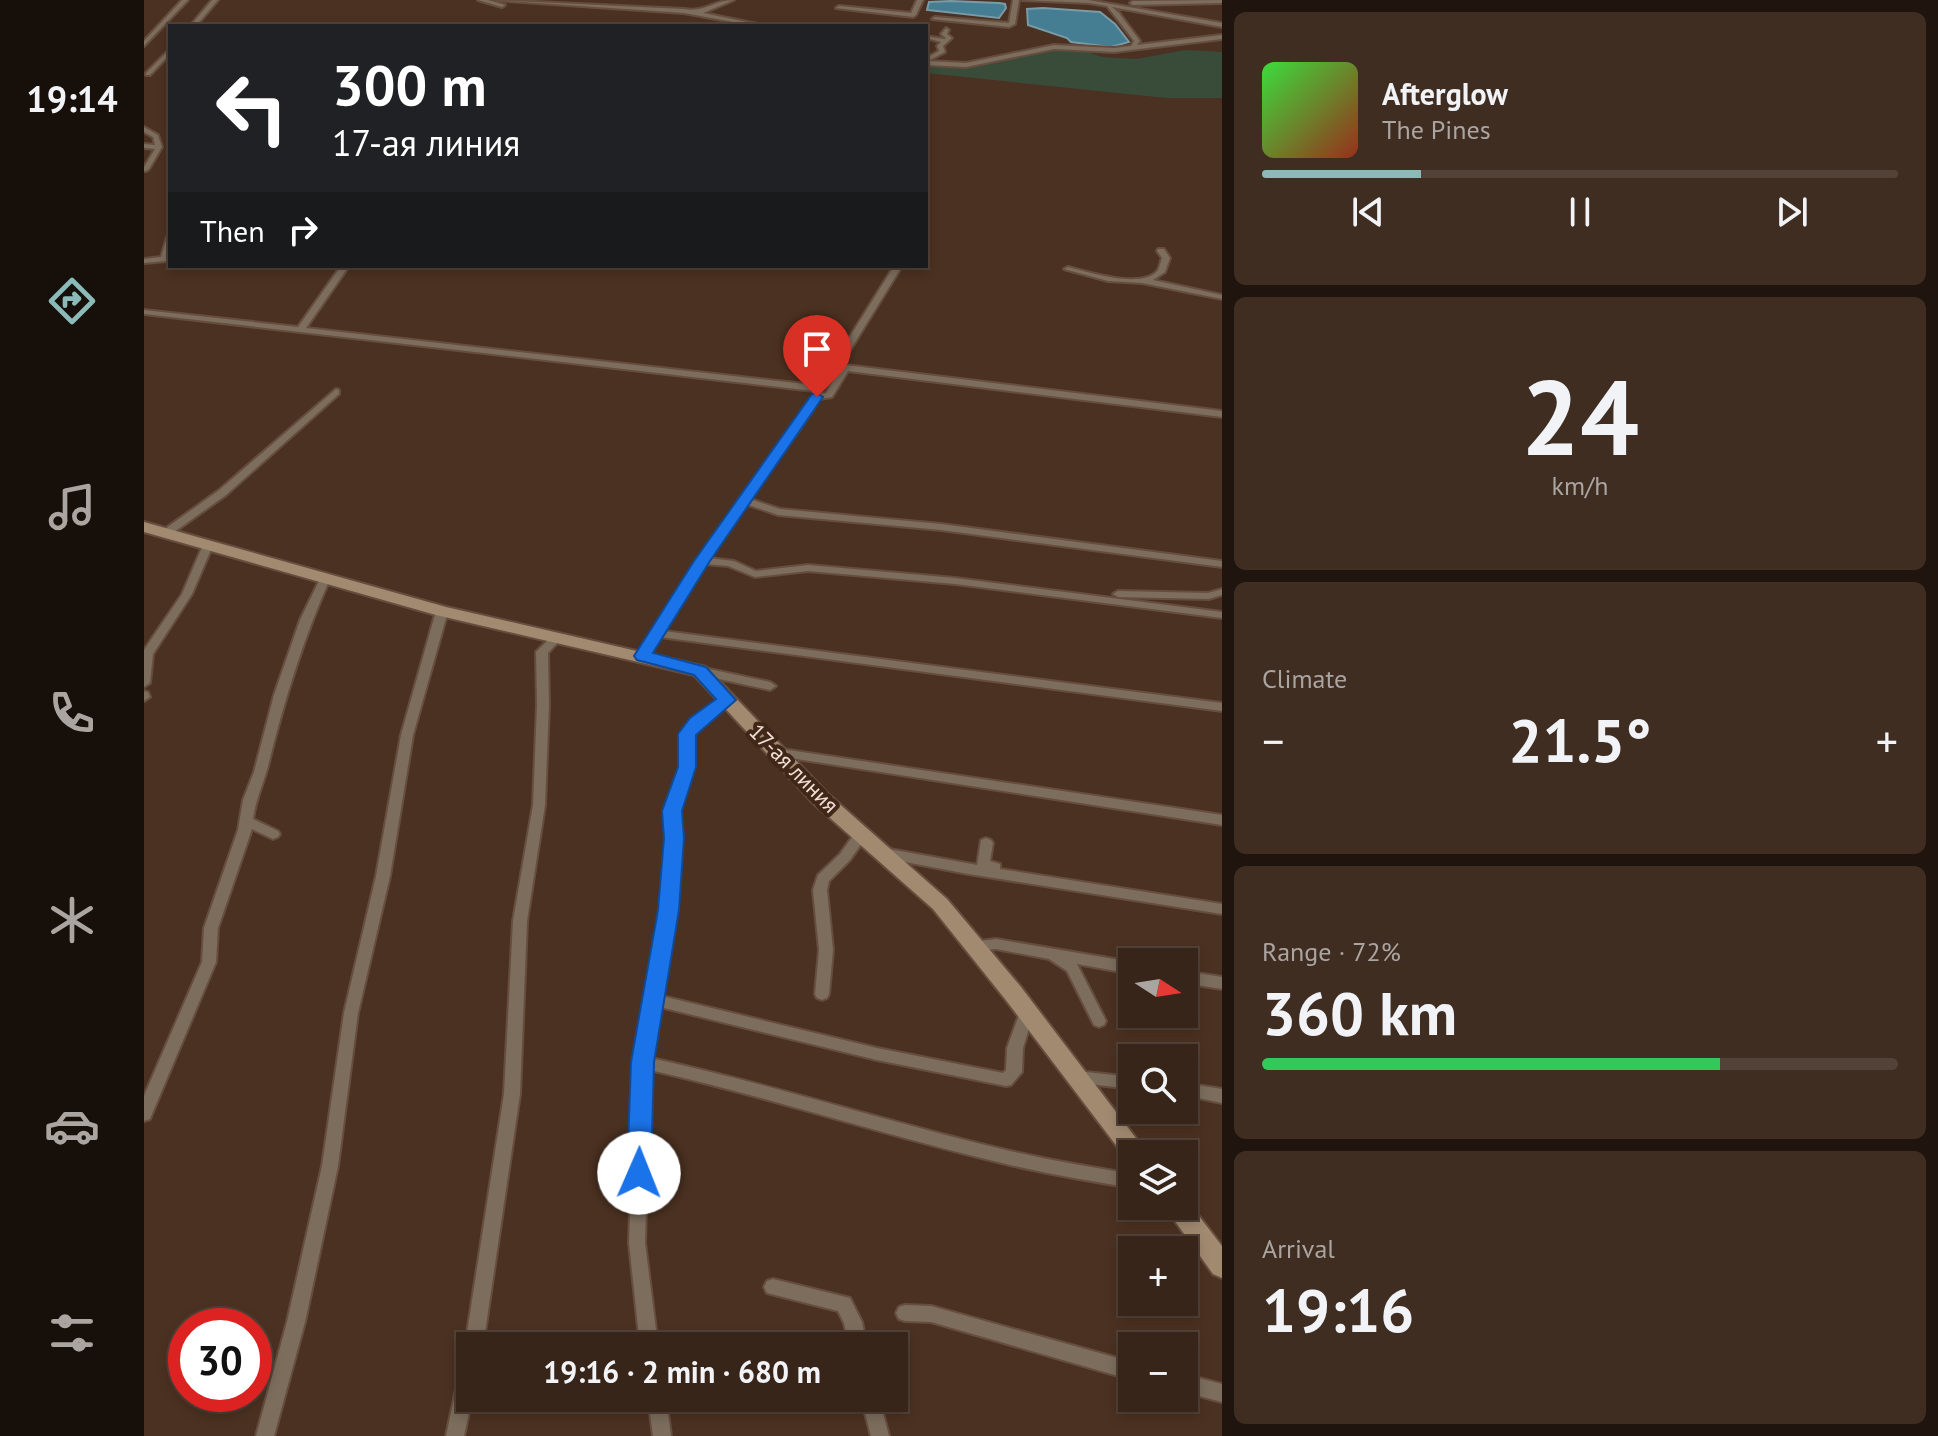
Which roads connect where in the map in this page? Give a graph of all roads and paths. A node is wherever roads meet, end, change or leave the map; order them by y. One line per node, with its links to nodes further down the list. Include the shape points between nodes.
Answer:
1 (185, 0): 29 (street)
2 (215, 0): 22 (street)
3 (481, 0): 16 (street, via 548,9)
4 (497, 0): 16 (street)
5 (731, 0): 18 (street)
6 (920, 0): 19 (street)
7 (1016, 0): 20 (street, via 1009,25)
8 (1025, 0): 15 (street)
9 (1079, 0): 12 (street)
10 (1188, 0): 13 (street)
11 (1222, 1): 13 (street)
12 (1091, 2): 14 (street); 15 (street)
13 (1170, 2): 14 (street)
14 (1139, 3): 15 (street)
15 (1112, 4): 24 (street); 30 (street, via 1137,41)
16 (585, 5): 18 (street)
17 (839, 8): 19 (street)
18 (697, 13): 23 (street)
19 (913, 15): 21 (street)
20 (935, 19)
21 (908, 22)
22 (195, 24)
23 (754, 24)
24 (1222, 25)
25 (946, 30): 28 (street)
26 (928, 37): 28 (street)
27 (1220, 38): 30 (street)
28 (946, 40): 32 (street, via 942,52)
29 (144, 44)
30 (1133, 48): 32 (street, via 1054,47 975,65)
31 (168, 53): 33 (street)
32 (928, 60)
33 (148, 74)
34 (144, 129): 36 (street, via 156,136)
35 (144, 146): 36 (street)
36 (159, 147): 37 (street)
37 (146, 169)
38 (168, 246): 40 (street, via 164,259)
39 (1161, 251): 44 (street, via 1166,265)
40 (144, 261)
41 (344, 268): 47 (street)
42 (897, 268): 47 (street, via 830,376 814,388)
43 (1068, 269): 44 (street)
44 (1144, 281): 45 (street)
45 (1222, 297)
46 (144, 312): 47 (street)
47 (300, 330)
48 (336, 392): 52 (street, via 214,499)
49 (1222, 414): 50 (street, via 845,368 829,395 817,397)
50 (744, 500): 54 (street); 55 (street, via 778,512 941,527)
51 (144, 527): 52 (street)
52 (166, 533): 53 (street)
53 (208, 545): 56 (street); 66 (street, via 187,594 147,654)
54 (702, 561): 58 (street, via 730,563 755,574 808,568); 61 (street)
55 (1222, 564)
56 (325, 579): 59 (street); 72 (street, via 280,695)
57 (1222, 592): 58 (street)
58 (1070, 595): 60 (street)
59 (442, 611): 62 (street); 112 (street, via 407,735 383,876 351,1013 330,1166)
60 (1222, 615)
61 (656, 633): 63 (street); 65 (street)
62 (555, 639): 63 (street); 103 (street, via 542,652 539,805 520,921 512,1094)
63 (643, 656): 64 (street)
64 (700, 671): 68 (street); 69 (street, 17-ая линия)
65 (967, 673): 67 (street); 70 (street)
66 (144, 683)
67 (949, 683)
68 (770, 686)
69 (727, 700): 71 (street, 17-ая линия); 88 (street, via 687,734 687,767 672,811 669,910)
70 (1222, 707)
71 (775, 752): 73 (street); 74 (street, 17-ая линия)
72 (246, 821): 75 (street); 96 (street, via 211,928 209,962)
73 (1221, 824)
74 (862, 833): 77 (street, 17-ая линия); 87 (street, via 823,879 820,890 826,950)
75 (273, 834)
76 (986, 843): 78 (street, via 983,864)
77 (884, 853): 78 (street); 80 (street, 17-ая линия)
78 (1017, 874): 79 (street)
79 (1222, 909)
80 (976, 946): 81 (street); 89 (street, 17-ая линия)
81 (1049, 953): 82 (street); 85 (street, via 1072,967)
82 (1111, 964): 83 (street); 85 (street, via 1088,970)
83 (1118, 965)
84 (1198, 979): 86 (street)
85 (1080, 982): 90 (street)
86 (1222, 983)
87 (822, 994)
88 (652, 999): 89 (street, via 1006,1080 1014,1072 1015,1048); 91 (street)
89 (1027, 1012): 92 (street, 17-ая линия)
90 (1099, 1021)
91 (643, 1062): 98 (street, via 1029,1165); 104 (street, via 637,1243)
92 (1077, 1077): 93 (street); 97 (street, 17-ая линия)
93 (1118, 1081)
94 (1198, 1092): 95 (street)
95 (1222, 1096)
96 (144, 1114)
97 (1125, 1140)
98 (1118, 1179)
99 (1187, 1220): 100 (street)
100 (1221, 1262)
101 (773, 1287): 105 (street, via 844,1304)
102 (905, 1313): 106 (street, via 931,1314)
103 (476, 1332)
104 (647, 1332)
105 (855, 1332)
106 (1118, 1367)
107 (1198, 1387): 108 (street)
108 (1222, 1393)
109 (460, 1412): 113 (street)
110 (659, 1412): 114 (street)
111 (874, 1412): 115 (street)
112 (265, 1436)
113 (455, 1436)
114 (662, 1436)
115 (880, 1436)

